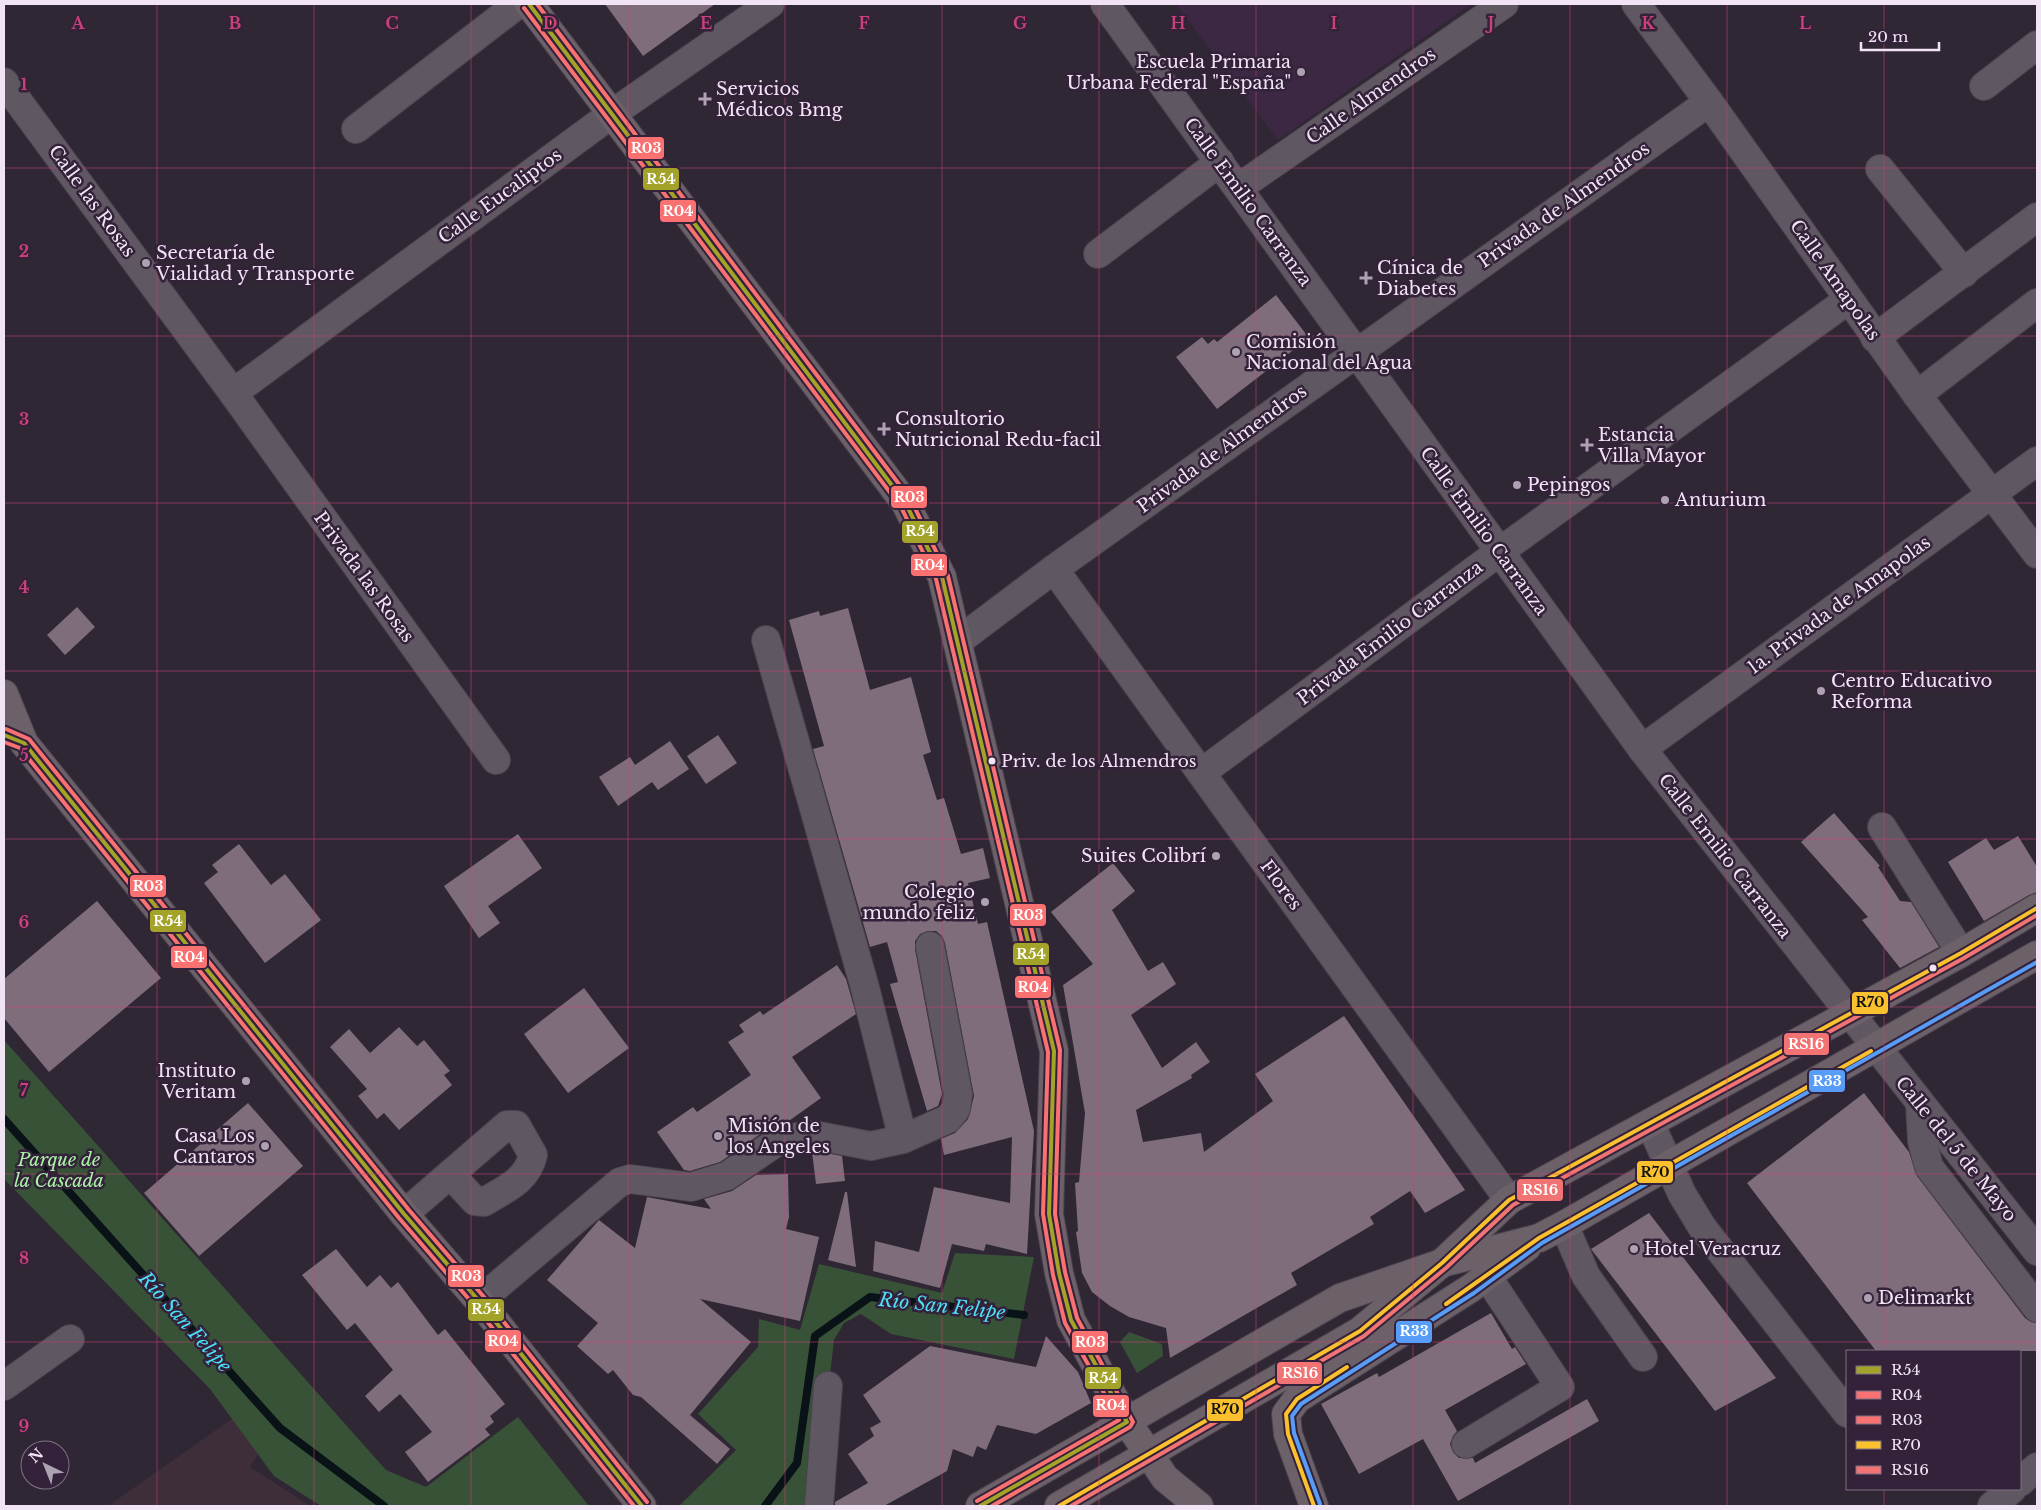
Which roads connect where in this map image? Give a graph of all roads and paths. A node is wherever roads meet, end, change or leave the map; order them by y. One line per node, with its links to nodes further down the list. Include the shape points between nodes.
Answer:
1 (518, 4): 12 (street)
2 (530, 4): 11 (main road)
3 (770, 4): 11 (street, Calle Eucaliptos)
4 (1105, 4): 13 (street, Calle Emilio Carranza)
5 (1504, 4): 15 (street, Calle Almendros)
6 (1636, 4): 10 (street, Calle Amapolas)
7 (2037, 44): 9 (street)
8 (4, 82): 23 (street, Calle las Rosas)
9 (1984, 86)
10 (1709, 102): 19 (street, Calle Amapolas); 22 (street, Privada de Almendros)
11 (612, 113): 23 (street, Calle Eucaliptos); 31 (main road, via 906,504 942,576)
12 (356, 129)
13 (1220, 162): 15 (street, Calle Emilio Carranza); 17 (street)
14 (1880, 169): 18 (street)
15 (1238, 188): 22 (street, Calle Emilio Carranza)
16 (2037, 217): 18 (street)
17 (1098, 254)
18 (1964, 273): 21 (street)
19 (1848, 300): 21 (street, Calle Amapolas); 27 (street, Privada Emilio Carranza)
20 (2037, 303): 24 (street)
21 (1875, 338): 24 (street, Calle Amapolas)
22 (1356, 353): 27 (street, Calle Emilio Carranza); 29 (street, Privada de Almendros)
23 (233, 393): 35 (street, Privada las Rosas)
24 (1916, 395): 26 (street, Calle Amapolas)
25 (2037, 462): 26 (street, 1a. Privada de Amapolas)
26 (1992, 494): 28 (street, Calle Amapolas); 34 (street, 1a. Privada de Amapolas)
27 (1499, 552): 34 (street, Calle Emilio Carranza); 36 (street, Privada Emilio Carranza)
28 (2037, 554)
29 (1054, 569): 31 (street, Privada de Almendros); 36 (street, Flores)
30 (766, 640): 46 (street, via 864,984)
31 (957, 642): 63 (main road, via 1054,1051 1049,1214 1059,1273 1071,1320)
32 (4, 694): 33 (main road)
33 (14, 739): 50 (main road)
34 (1642, 749): 42 (street, Calle Emilio Carranza)
35 (496, 760)
36 (1201, 773): 49 (street, Flores)
37 (1882, 827): 40 (street)
38 (2037, 908): 40 (main road)
39 (930, 946): 46 (street, via 958,1094 956,1109 948,1119)
40 (1961, 952): 42 (main road)
41 (2037, 955): 43 (main road)
42 (1849, 1013): 43 (street, Calle Emilio Carranza); 45 (main road)
43 (1876, 1048): 44 (street, Calle del 5 de Mayo); 47 (main road)
44 (1920, 1104): 53 (street, Calle del 5 de Mayo); 57 (street, via 1923,1148 1928,1167)
45 (1650, 1123): 47 (street); 49 (main road)
46 (903, 1140): 56 (street, via 871,1146 814,1135 781,1139 726,1176 691,1187 630,1178 620,1182)
47 (1669, 1166): 51 (main road); 62 (street, via 1702,1227)
48 (450, 1174): 50 (street)
49 (1509, 1200): 54 (main road)
50 (404, 1214): 56 (main road)
51 (1564, 1225): 52 (main road); 59 (street, via 1586,1276)
52 (1539, 1238): 54 (main road); 55 (main road)
53 (2037, 1250)
54 (1442, 1263): 63 (main road, via 1340,1298); 65 (main road, via 1360,1332)
55 (1487, 1276): 64 (street, via 1560,1387); 74 (main road, via 1297,1399 1286,1414 1288,1434)
56 (479, 1301): 69 (main road)
57 (2037, 1308)
58 (70, 1340): 60 (street)
59 (1643, 1357)
60 (4, 1386)
61 (828, 1386): 70 (street)
62 (1846, 1411)
63 (1127, 1422): 65 (main road); 71 (main road)
64 (1466, 1444)
65 (1149, 1454): 72 (main road); 73 (main road, via 1165,1478)
66 (2037, 1467): 67 (street)
67 (2021, 1481)
68 (2011, 1490): 75 (street)
69 (642, 1506)
70 (820, 1506)
71 (980, 1506)
72 (1059, 1506)
73 (1199, 1506)
74 (1314, 1506)
75 (1992, 1506)

